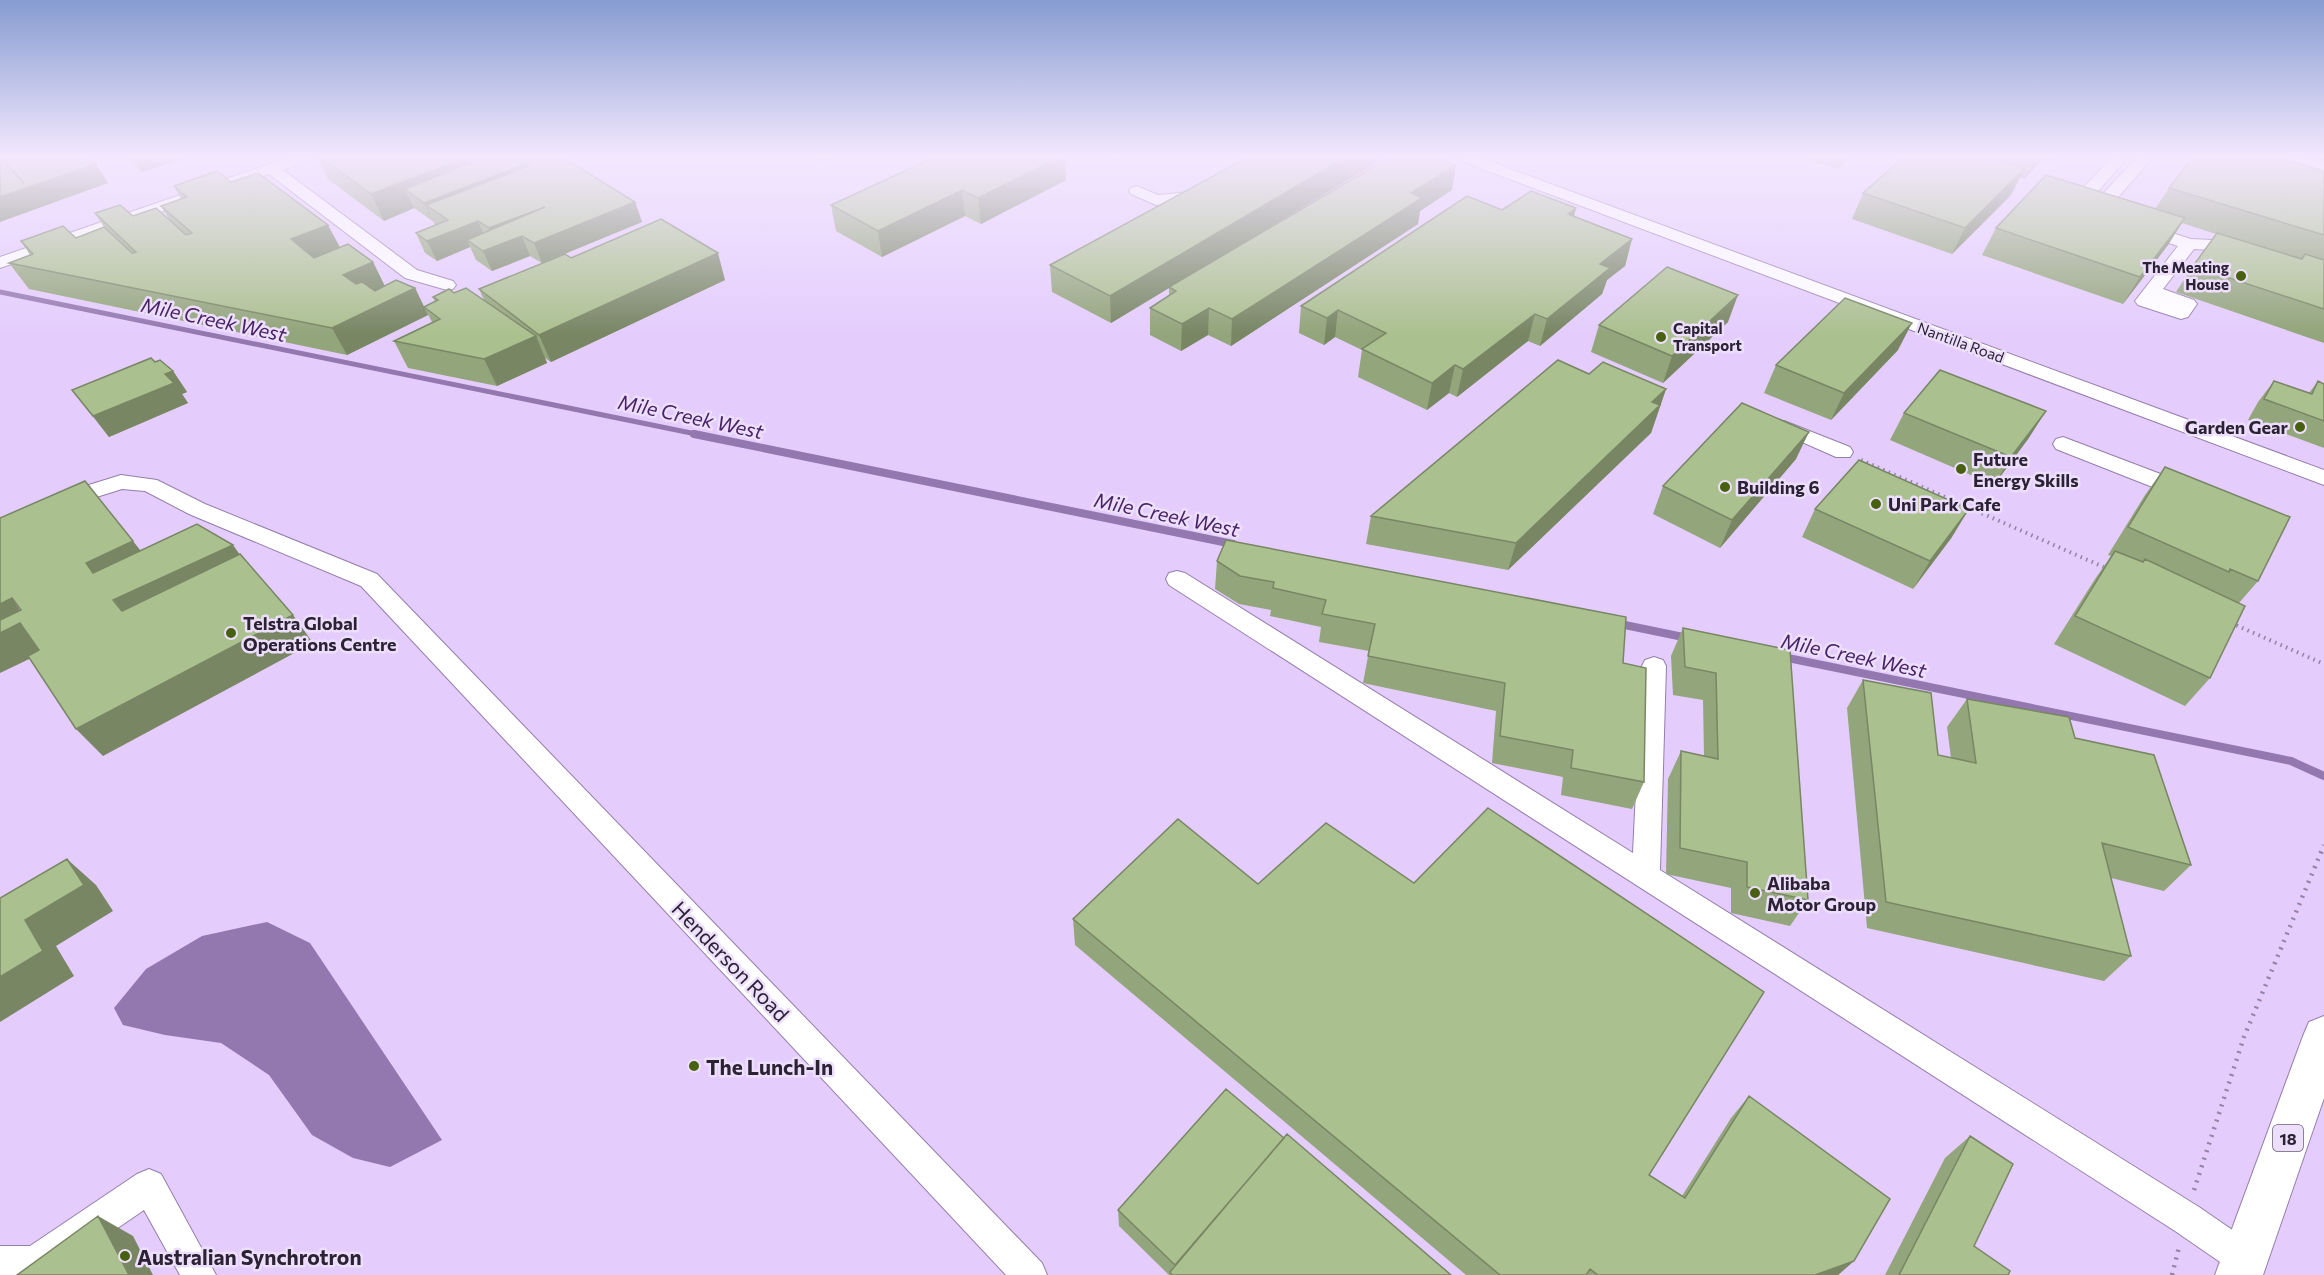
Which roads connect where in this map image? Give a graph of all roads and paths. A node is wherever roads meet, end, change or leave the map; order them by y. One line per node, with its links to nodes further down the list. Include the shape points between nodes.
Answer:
1 (136, 216): 7 (street)
2 (334, 216): 8 (street, via 411,274)
3 (1622, 216): 13 (street, Nantilla Road)
4 (2099, 216): 5 (street)
5 (2189, 244): 6 (street, via 2212,245); 9 (street)
6 (2257, 259)
7 (0, 263)
8 (447, 285)
9 (2151, 291)
10 (1784, 427): 12 (street)
11 (2063, 444): 15 (street, via 2163,483 2183,498)
12 (1843, 452): 16 (path)
13 (2324, 477)
14 (87, 493): 28 (street, Henderson Road, via 122,482 149,485 369,580)
15 (2186, 510)
16 (2116, 573)
17 (1178, 579): 22 (street)
18 (2221, 619): 19 (path)
19 (2324, 664)
20 (1654, 666): 22 (street)
21 (2324, 845): 24 (path, via 2244,1036)
22 (1646, 874): 24 (street)
23 (2324, 1036): 26 (highway, 18)
24 (2187, 1219): 26 (street); 29 (path)
25 (0, 1263): 27 (street, via 35,1264 149,1186)
26 (2242, 1267)
27 (199, 1275)
28 (1030, 1275)
29 (2172, 1275)

